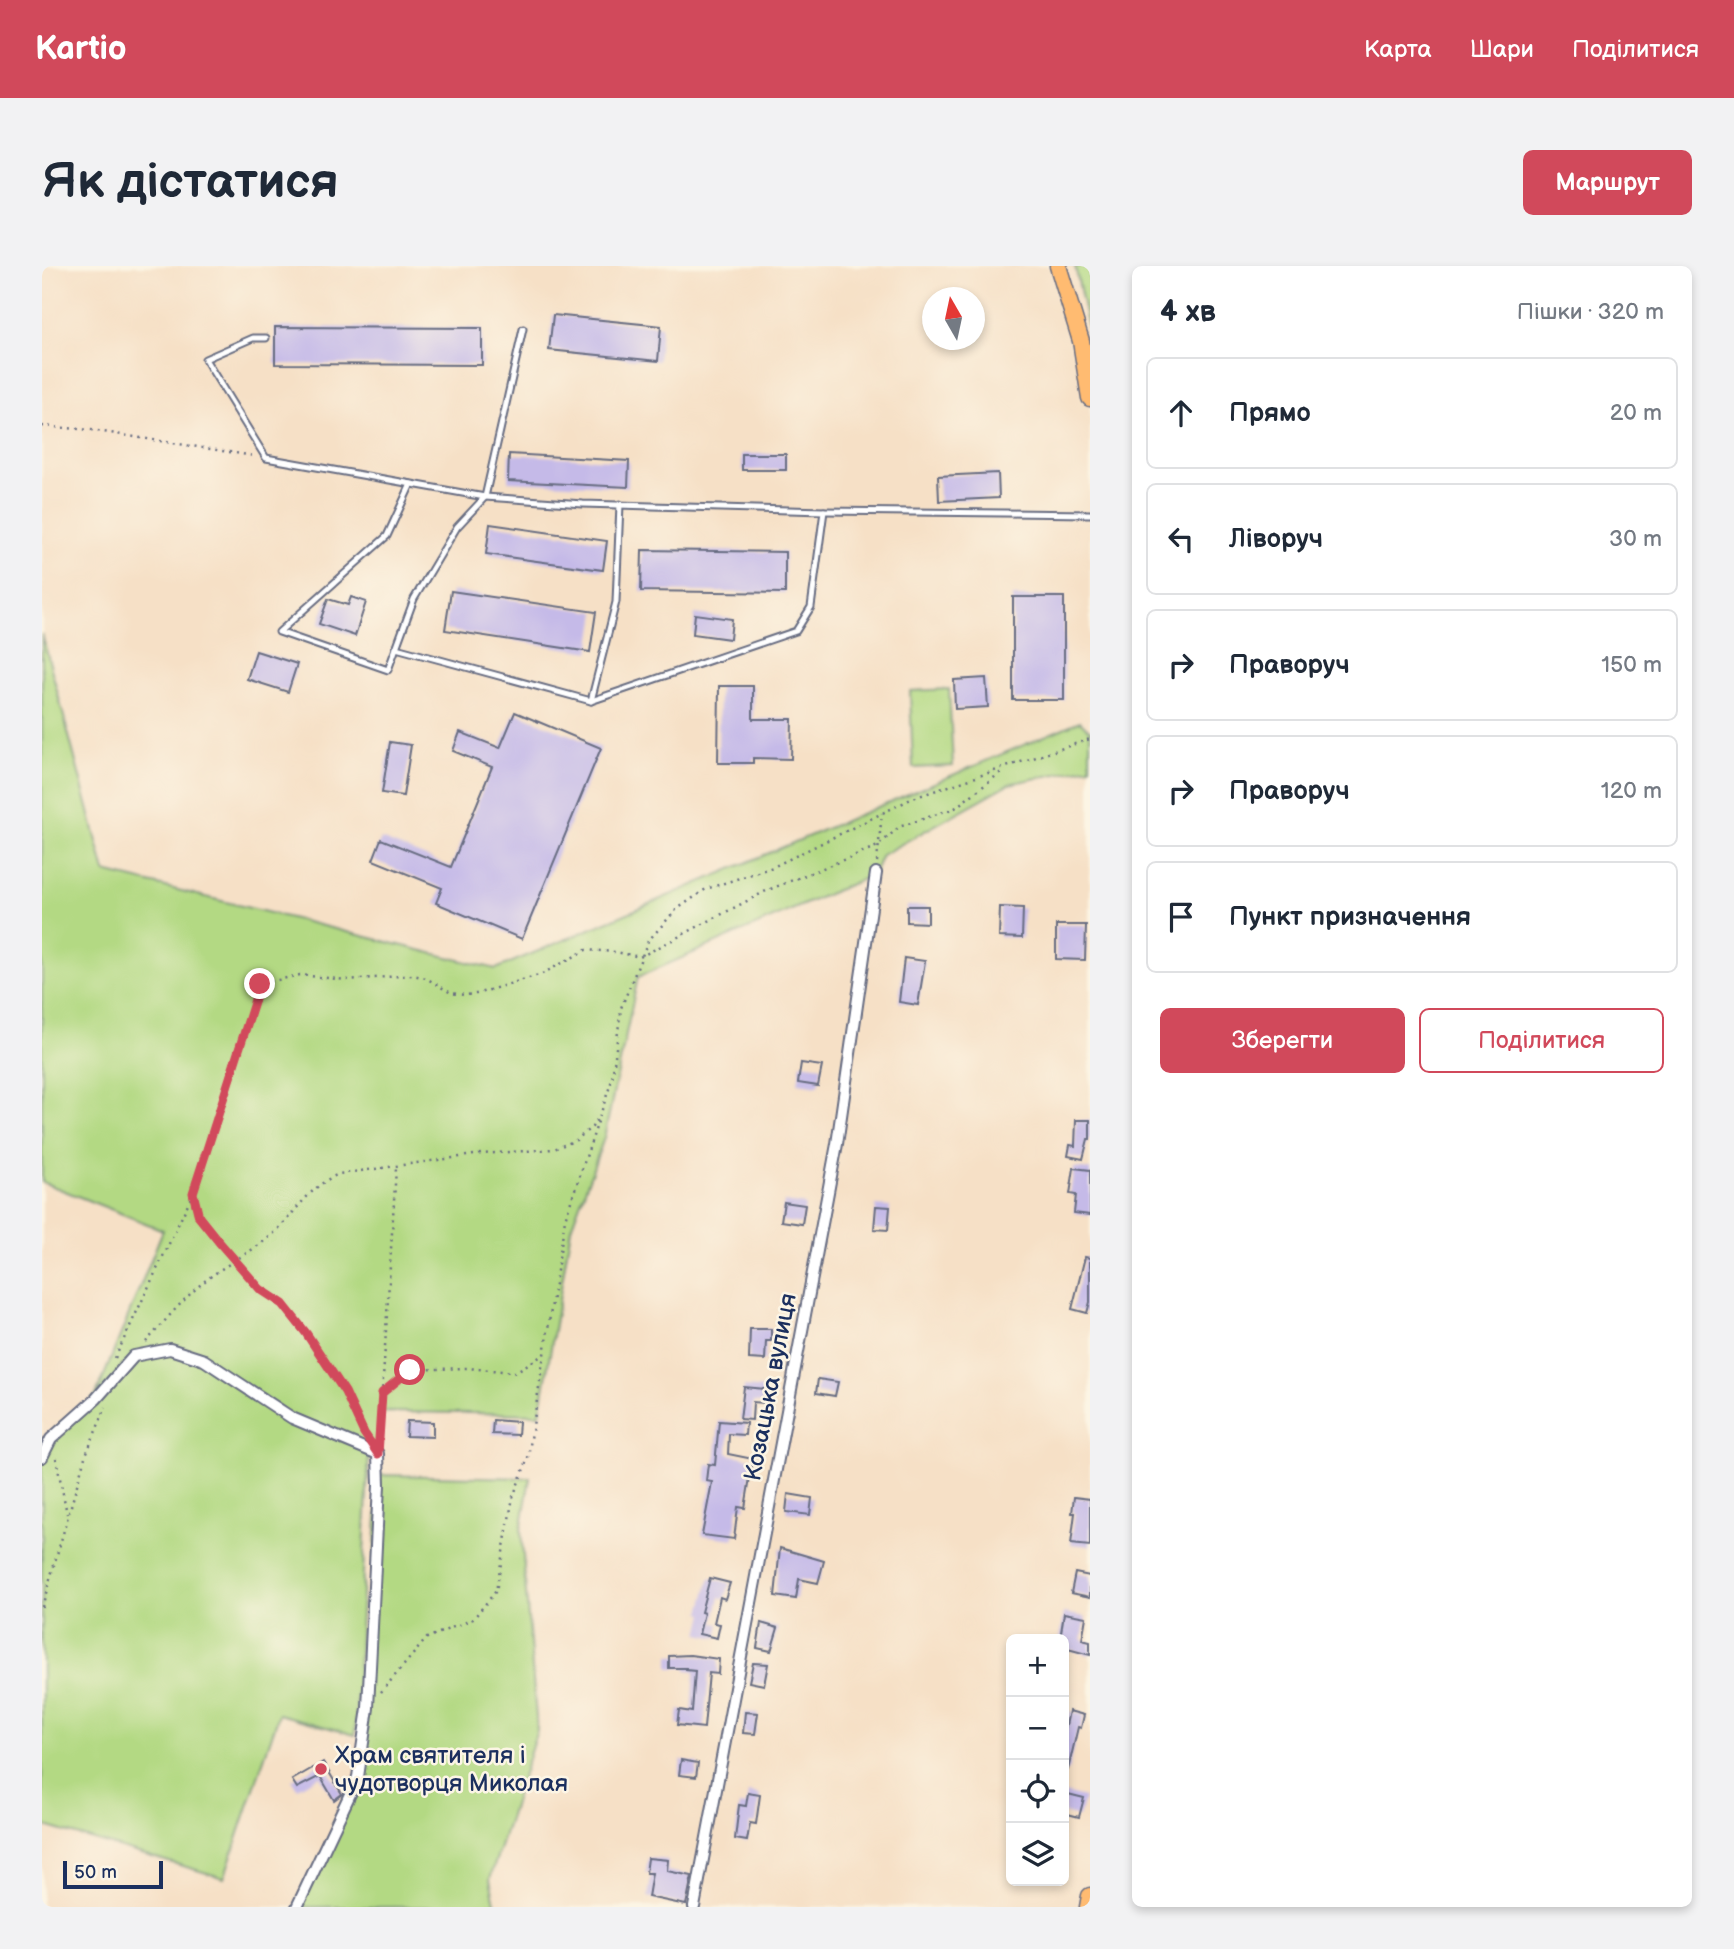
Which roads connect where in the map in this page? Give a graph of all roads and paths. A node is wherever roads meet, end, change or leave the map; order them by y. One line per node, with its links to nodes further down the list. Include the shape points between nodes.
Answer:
1 (1058, 266): 4 (main road, via 1081,341)
2 (523, 329): 8 (lane)
3 (266, 338): 6 (lane, via 253,338 205,359)
4 (1090, 398)
5 (42, 426): 6 (path)
6 (266, 457): 7 (lane)
7 (411, 484): 8 (lane); 12 (lane, via 387,536 279,632 388,670)
8 (485, 497): 9 (lane); 12 (lane, via 457,527 414,599)
9 (620, 504): 10 (lane); 13 (lane, via 616,602)
10 (824, 511): 11 (lane); 13 (lane, via 811,607 796,631)
11 (1090, 514)
12 (396, 648): 13 (lane)
13 (592, 701)
14 (1090, 739): 15 (path)
15 (1007, 768): 16 (path, via 913,798); 17 (path, via 955,808 899,827)
16 (883, 813): 17 (path); 19 (path, via 773,867 706,889 676,909)
17 (878, 846): 18 (path); 19 (path, via 768,890)
18 (876, 873): 37 (street, Козацька вулиця, via 837,1144)
19 (640, 957): 20 (path, via 621,1008 612,1080); 22 (path, via 586,950 542,974 464,995 413,975 347,980 300,975 260,984)
20 (601, 1113): 21 (path, via 576,1140 554,1149 481,1154); 24 (path, via 565,1219)
21 (396, 1168): 23 (path, via 339,1174 326,1180 275,1232); 27 (path)
22 (193, 1193): 23 (path, via 199,1217); 26 (path)
23 (236, 1260): 25 (path, via 196,1288); 30 (path, via 306,1333)
24 (543, 1355): 27 (path, via 515,1372 410,1370); 34 (path, via 528,1458 513,1497 496,1591 473,1619 427,1638)
25 (134, 1356): 29 (street, via 96,1399); 30 (street, via 170,1349 204,1360 292,1418)
26 (113, 1362)
27 (382, 1393): 30 (path)
28 (108, 1401): 32 (path)
29 (47, 1437): 31 (street); 32 (path)
30 (378, 1454): 34 (street)
31 (42, 1457)
32 (68, 1517): 33 (path)
33 (42, 1607)
34 (368, 1707): 36 (street, via 358,1777)
35 (1090, 1896): 38 (main road)
36 (297, 1907)
37 (694, 1907)
38 (1088, 1907)

